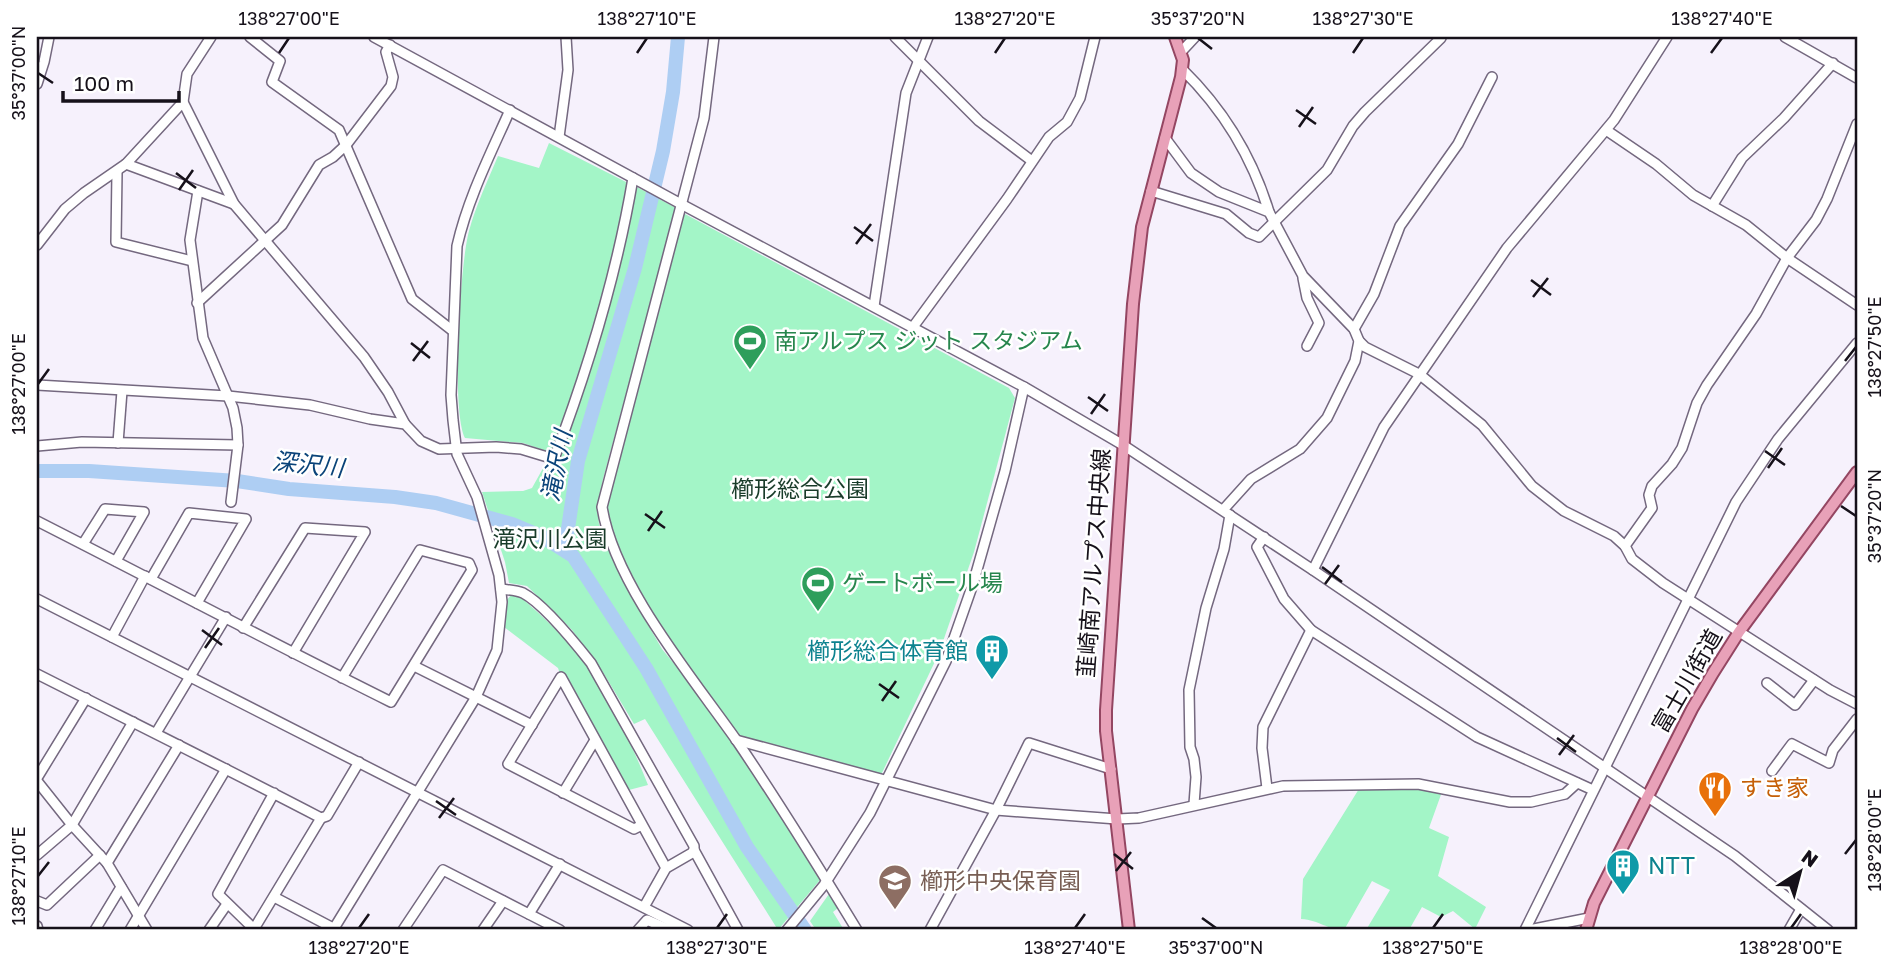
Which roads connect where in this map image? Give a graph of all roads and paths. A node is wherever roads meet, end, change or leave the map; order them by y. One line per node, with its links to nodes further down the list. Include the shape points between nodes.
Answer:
1 (49, 37): 22 (street)
2 (211, 37): 23 (street, via 187,74)
3 (250, 37): 29 (street, via 280,61 272,82 339,130)
4 (374, 37): 15 (street)
5 (566, 37): 27 (street, via 568,70)
6 (714, 37): 37 (street, via 704,118)
7 (895, 37): 17 (street)
8 (928, 37): 17 (street)
9 (1095, 37): 30 (street, via 1074,111)
10 (1175, 37): 16 (main road, 韮崎南アルプス中央線)
11 (1195, 37): 16 (street)
12 (1667, 37): 26 (street)
13 (1785, 37): 18 (street)
14 (1441, 38): 42 (street, via 1365,112 1327,170)
15 (390, 45): 24 (street); 29 (street, via 386,52 391,86)
16 (1181, 52): 19 (main road, 韮崎南アルプス中央線)
17 (918, 61): 30 (street, via 979,121); 50 (street, via 901,118)
18 (1833, 63): 21 (street); 39 (street, via 1751,147)
19 (1182, 69): 28 (main road, 韮崎南アルプス中央線); 41 (street, via 1238,138)
20 (1492, 77): 52 (street, via 1458,144 1401,226 1374,294)
21 (1857, 78)
22 (37, 83)
23 (183, 102): 31 (street); 38 (street)
24 (510, 110): 27 (street); 53 (street, via 462,223)
25 (1857, 124): 45 (street, via 1827,199)
26 (1606, 130): 39 (street); 57 (street, via 1507,248)
27 (559, 137): 33 (street)
28 (1166, 138): 35 (main road, 韮崎南アルプス中央線); 36 (street, via 1191,173)
29 (346, 145): 43 (street, via 319,165 282,225); 53 (street, via 412,299)
30 (1032, 161): 51 (street)
31 (126, 164): 32 (street); 34 (street)
32 (117, 172): 44 (street, via 65,209); 46 (street, via 116,242)
33 (635, 179): 37 (street); 67 (street, via 610,281 554,459 521,449)
34 (198, 191): 38 (street); 46 (street, via 190,240)
35 (1151, 191): 40 (street); 65 (main road, 韮崎南アルプス中央線, via 1140,240)
36 (1219, 192): 40 (street); 41 (street)
37 (679, 203): 50 (street); 102 (street, via 602,507 610,542 644,606)
38 (234, 205): 43 (street)
39 (1712, 206): 45 (street, via 1746,225)
40 (1208, 209): 42 (street, via 1226,214 1259,237)
41 (1269, 212): 42 (street)
42 (1274, 222): 47 (street)
43 (266, 242): 48 (street); 62 (street, via 363,357)
44 (37, 245)
45 (1787, 258): 49 (street); 74 (street, via 1697,403 1682,448 1652,486 1651,508)
46 (192, 261): 48 (street)
47 (1303, 276): 52 (street); 56 (street, via 1319,323)
48 (197, 303): 61 (street, via 203,338)
49 (1857, 304)
50 (874, 306): 51 (street)
51 (913, 327): 59 (street)
52 (1354, 329): 54 (street)
53 (453, 331): 67 (street, via 451,395)
54 (1359, 341): 57 (street); 70 (street, via 1355,361 1327,418 1300,449 1251,479)
55 (1857, 343): 80 (street, via 1749,479)
56 (1307, 346)
57 (1419, 374): 74 (street, via 1482,425 1532,486 1564,511 1601,527); 76 (street, via 1384,427)
58 (37, 385): 60 (street)
59 (1024, 387): 65 (street); 110 (street, via 965,607 946,661)
60 (122, 391): 61 (street); 63 (street)
61 (228, 396): 62 (street, via 310,405); 64 (street)
62 (405, 424): 67 (street, via 430,447)
63 (118, 443): 64 (street); 66 (street)
64 (238, 445): 69 (street)
65 (1123, 445): 70 (street); 106 (main road, 韮崎南アルプス中央線, via 1106,710)
66 (37, 446)
67 (456, 448): 78 (street, via 490,540)
68 (1857, 472): 85 (main road, 富士川街道)
69 (231, 502)
70 (1226, 512): 72 (street); 118 (street, via 1224,549 1189,690)
71 (37, 521): 73 (street)
72 (1264, 537): 76 (street); 84 (street, via 1257,547 1284,599)
73 (83, 544): 75 (street); 75 (street, via 105,509 144,512)
74 (1625, 546): 80 (street, via 1643,569)
75 (116, 561): 77 (street)
76 (1313, 570): 107 (street)
77 (148, 577): 81 (street); 81 (street, via 189,513 247,519); 86 (street)
78 (501, 589): 94 (street, via 497,650); 124 (street, via 530,598 591,663)
79 (37, 599): 86 (street)
80 (1686, 600): 85 (street); 107 (street)
81 (197, 603): 82 (street)
82 (226, 617): 83 (street); 90 (street)
83 (243, 628): 87 (street); 87 (street, via 305,528 365,532)
84 (1311, 630): 111 (street, via 1477,737); 112 (street, via 1263,727)
85 (1739, 632): 92 (street); 117 (main road, 富士川街道, via 1692,709)
86 (111, 637): 90 (street)
87 (293, 653): 91 (street)
88 (414, 666): 91 (street, via 391,702); 91 (street, via 472,570 469,563 420,550); 94 (street)
89 (37, 675): 95 (street)
90 (190, 677): 100 (street); 104 (street)
91 (342, 678)
92 (1814, 680): 93 (street, via 1796,705); 96 (street)
93 (1767, 683)
94 (476, 697): 99 (street); 114 (street)
95 (86, 698): 98 (street); 109 (street)
96 (1857, 704)
97 (1857, 719): 108 (street, via 1833,750 1829,763 1792,744)
98 (133, 722): 100 (street); 122 (street)
99 (531, 725): 101 (street, via 561,677); 116 (street, via 508,764)
100 (156, 733): 103 (street)
101 (596, 740): 116 (street); 123 (street)
102 (736, 740): 110 (street); 130 (street)
103 (179, 745): 105 (street); 127 (street)
104 (359, 762): 114 (street); 120 (street, via 327,816)
105 (226, 769): 115 (street); 139 (street)
106 (1111, 769): 119 (street, via 1029,743); 121 (main road, 韮崎南アルプス中央線)
107 (1604, 769): 113 (street); 117 (street)
108 (1772, 771)
109 (37, 780): 122 (street)
110 (887, 781): 119 (street); 130 (street)
111 (1577, 783): 112 (street, via 1565,794 1531,802 1418,785); 113 (street)
112 (1267, 788): 118 (street)
113 (1593, 790): 157 (street)
114 (416, 792): 128 (street); 145 (street)
115 (274, 793): 120 (street); 135 (street, via 218,894)
116 (563, 793): 123 (street, via 634,829)
117 (1648, 799): 137 (street, via 1735,856); 140 (main road, 富士川街道)
118 (1195, 804): 121 (street)
119 (996, 810): 121 (street); 155 (street)
120 (321, 818): 132 (street)
121 (1117, 819): 156 (main road, 韮崎南アルプス中央線)
122 (72, 825): 125 (street); 126 (street)
123 (642, 825): 129 (street)
124 (694, 850): 129 (street); 152 (street)
125 (37, 855)
126 (100, 855): 127 (street); 133 (street, via 47,905)
127 (107, 863): 131 (street)
128 (560, 864): 136 (street); 138 (street)
129 (666, 868): 136 (street)
130 (826, 883): 153 (street); 154 (street)
131 (121, 887): 139 (street); 141 (street)
132 (274, 897): 135 (street, via 254,929); 145 (street)
133 (37, 901)
134 (503, 901): 138 (street); 146 (street, via 443,870); 147 (street)
135 (227, 904): 144 (street)
136 (643, 907): 151 (street)
137 (1801, 909): 159 (street); 160 (street)
138 (528, 914): 148 (street)
139 (139, 916): 142 (street); 143 (street)
140 (1589, 918): 157 (street); 158 (main road, 富士川街道)
141 (95, 930)
142 (130, 930)
143 (147, 930)
144 (209, 930)
145 (334, 930)
146 (403, 930)
147 (483, 930)
148 (560, 930)
149 (638, 930): 150 (street, via 647,920)
150 (670, 930)
151 (688, 930)
152 (738, 930)
153 (786, 930)
154 (858, 930)
155 (930, 930)
156 (1129, 930)
157 (1527, 930)
158 (1586, 930)
159 (1789, 930)
160 (1828, 930)

